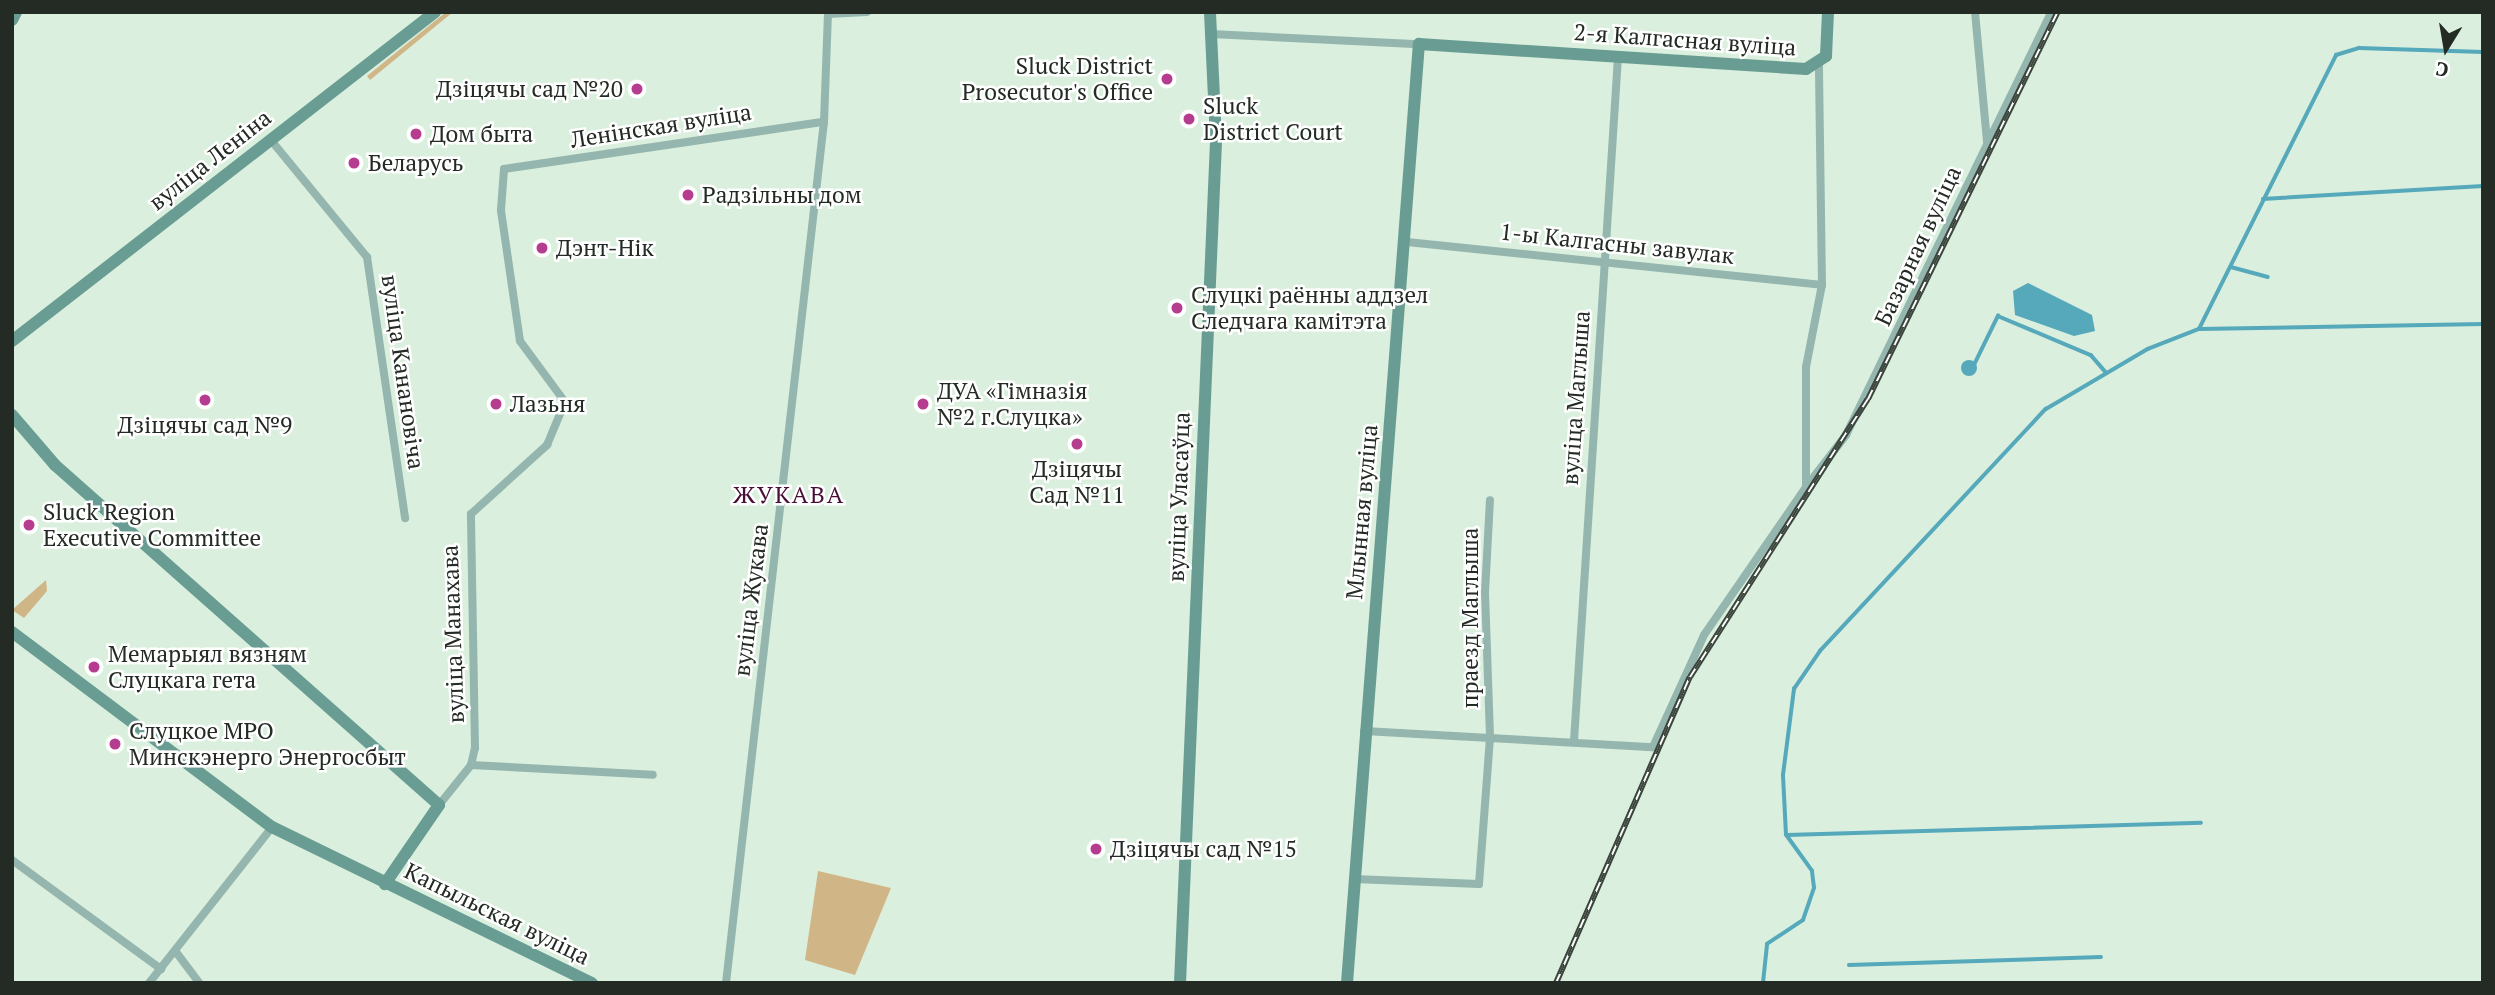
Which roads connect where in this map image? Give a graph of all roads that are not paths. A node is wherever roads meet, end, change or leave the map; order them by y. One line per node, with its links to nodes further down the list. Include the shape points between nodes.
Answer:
1 (16, 12): 9 (main road)
2 (435, 12): 15 (main road, вуліца Леніна)
3 (867, 12): 8 (street)
4 (1210, 12): 10 (main road, вуліца Уласаўца)
5 (1828, 12): 13 (main road, via 1826,56)
6 (1975, 12): 16 (street)
7 (2051, 12): 16 (street, Базарная вуліца)
8 (828, 13): 14 (street, вуліца Жукава)
9 (12, 20)
10 (1211, 34): 11 (street, 2-я Калгасная вуліца); 43 (main road, вуліца Уласаўца, via 1216,140)
11 (1419, 44): 12 (main road, 2-я Калгасная вуліца); 18 (main road, Млынная вуліца)
12 (1618, 57): 13 (main road, 2-я Калгасная вуліца, via 1788,70); 19 (street, вуліца Маглыша)
13 (1819, 65): 20 (street)
14 (824, 122): 17 (street, Ленінская вуліца); 42 (street, вуліца Жукава)
15 (270, 139): 21 (main road, вуліца Леніна); 25 (street, вуліца Канановіча, via 367,257)
16 (1987, 145): 23 (street, Базарная вуліца, via 1846,435)
17 (504, 169): 30 (street, вуліца Манахава, via 500,198 520,341 565,402 547,445 471,514 478,685)
18 (1407, 242): 19 (street, 1-ы Калгасны завулак); 27 (main road, Млынная вуліца)
19 (1604, 261): 20 (street, 1-ы Калгасны завулак); 29 (street, вуліца Маглыша)
20 (1822, 285): 23 (street, via 1806,368)
21 (12, 341)
22 (12, 415): 32 (main road, via 74,483)
23 (1806, 487): 29 (street, Базарная вуліца, via 1704,635 1653,747)
24 (1490, 500): 28 (street, праезд Маглыша, via 1485,592)
25 (405, 518)
26 (12, 632): 33 (main road, Капыльская вуліца)
27 (1364, 731): 28 (street); 35 (main road, Млынная вуліца)
28 (1490, 736): 29 (street); 35 (street, праезд Маглыша, via 1479,884)
29 (1574, 741)
30 (471, 765): 31 (street); 32 (street)
31 (653, 775)
32 (439, 805): 36 (main road, Капыльская вуліца)
33 (272, 827): 36 (main road, Капыльская вуліца); 37 (street)
34 (12, 860): 38 (street)
35 (1354, 879): 44 (main road, Млынная вуліца)
36 (385, 884): 41 (main road, Капыльская вуліца)
37 (176, 952): 38 (street); 40 (street)
38 (161, 969): 39 (street)
39 (149, 983)
40 (199, 983)
41 (592, 983)
42 (726, 983)
43 (1180, 983)
44 (1347, 983)

